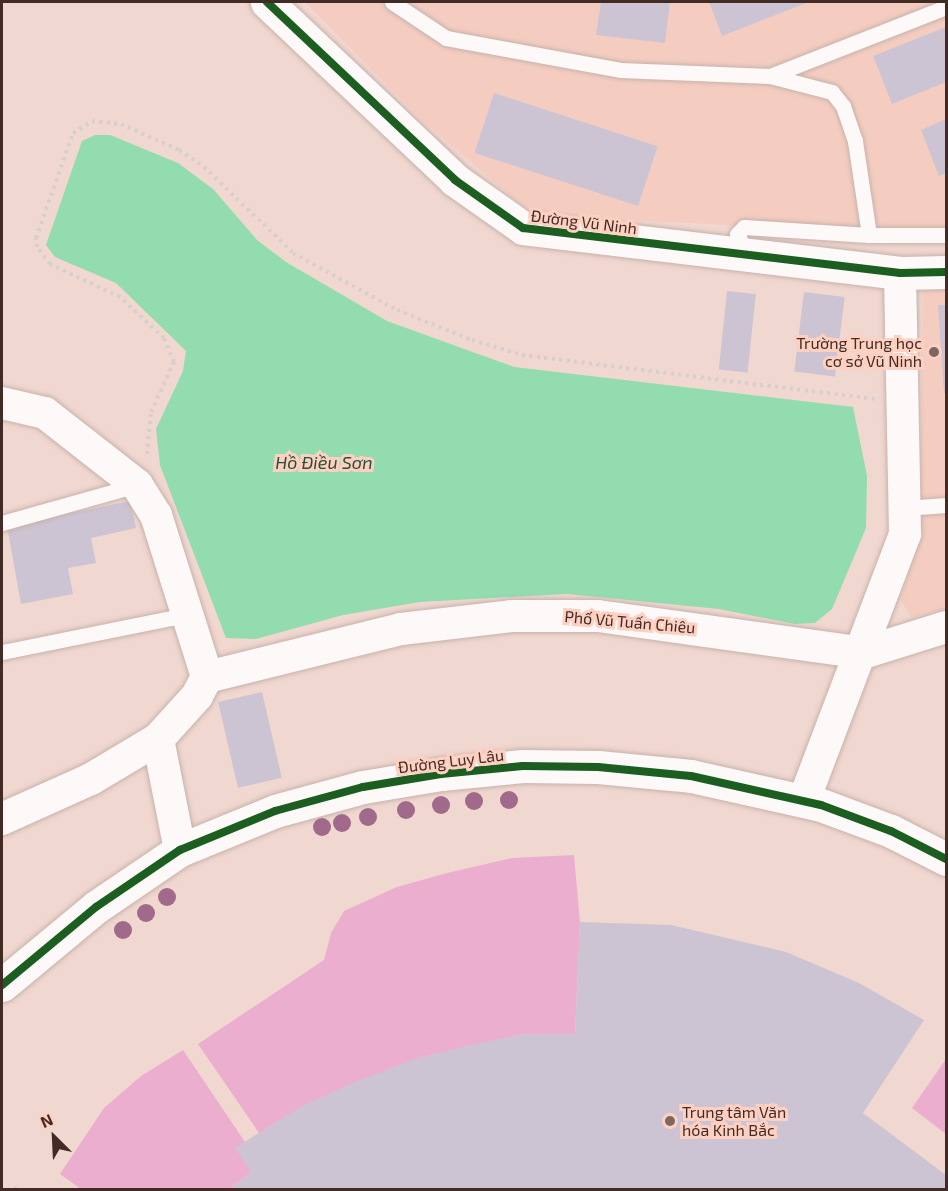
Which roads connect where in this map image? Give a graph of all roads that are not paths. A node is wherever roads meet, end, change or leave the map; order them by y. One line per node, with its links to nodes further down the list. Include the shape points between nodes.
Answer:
1 (267, 2): 7 (street, Đường Vũ Ninh, via 455,180 523,228)
2 (392, 2): 4 (lane, via 446,38 620,70)
3 (946, 7): 4 (lane)
4 (770, 76): 5 (lane, via 832,92 843,106 855,141)
5 (869, 235): 6 (lane); 7 (lane, via 744,227 737,234)
6 (946, 235)
7 (747, 255): 9 (street, Đường Vũ Ninh)
8 (946, 272): 9 (street, Đường Vũ Ninh)
9 (900, 273): 13 (street)
10 (2, 403): 11 (street, via 45,413)
11 (142, 472): 14 (lane); 15 (street)
12 (946, 506): 13 (lane)
13 (905, 508): 18 (street, via 905,534)
14 (2, 523)
15 (190, 614): 17 (lane); 19 (street)
16 (946, 627): 18 (street, Phố Vũ Tuấn Chiêu)
17 (2, 652)
18 (863, 653): 19 (street, Phố Vũ Tuấn Chiêu, via 609,617 511,616 401,629); 21 (street)
19 (207, 677): 20 (street, via 197,696)
20 (158, 739): 22 (street, via 90,779); 23 (street)
21 (804, 800): 23 (street, Đường Luy Lâu, via 691,776 598,767 523,766 363,787 236,824); 24 (street, Đường Luy Lâu, via 891,831)
22 (2, 819)
23 (180, 850): 25 (street, Đường Luy Lâu, via 96,907)
24 (946, 859)
25 (2, 985)

